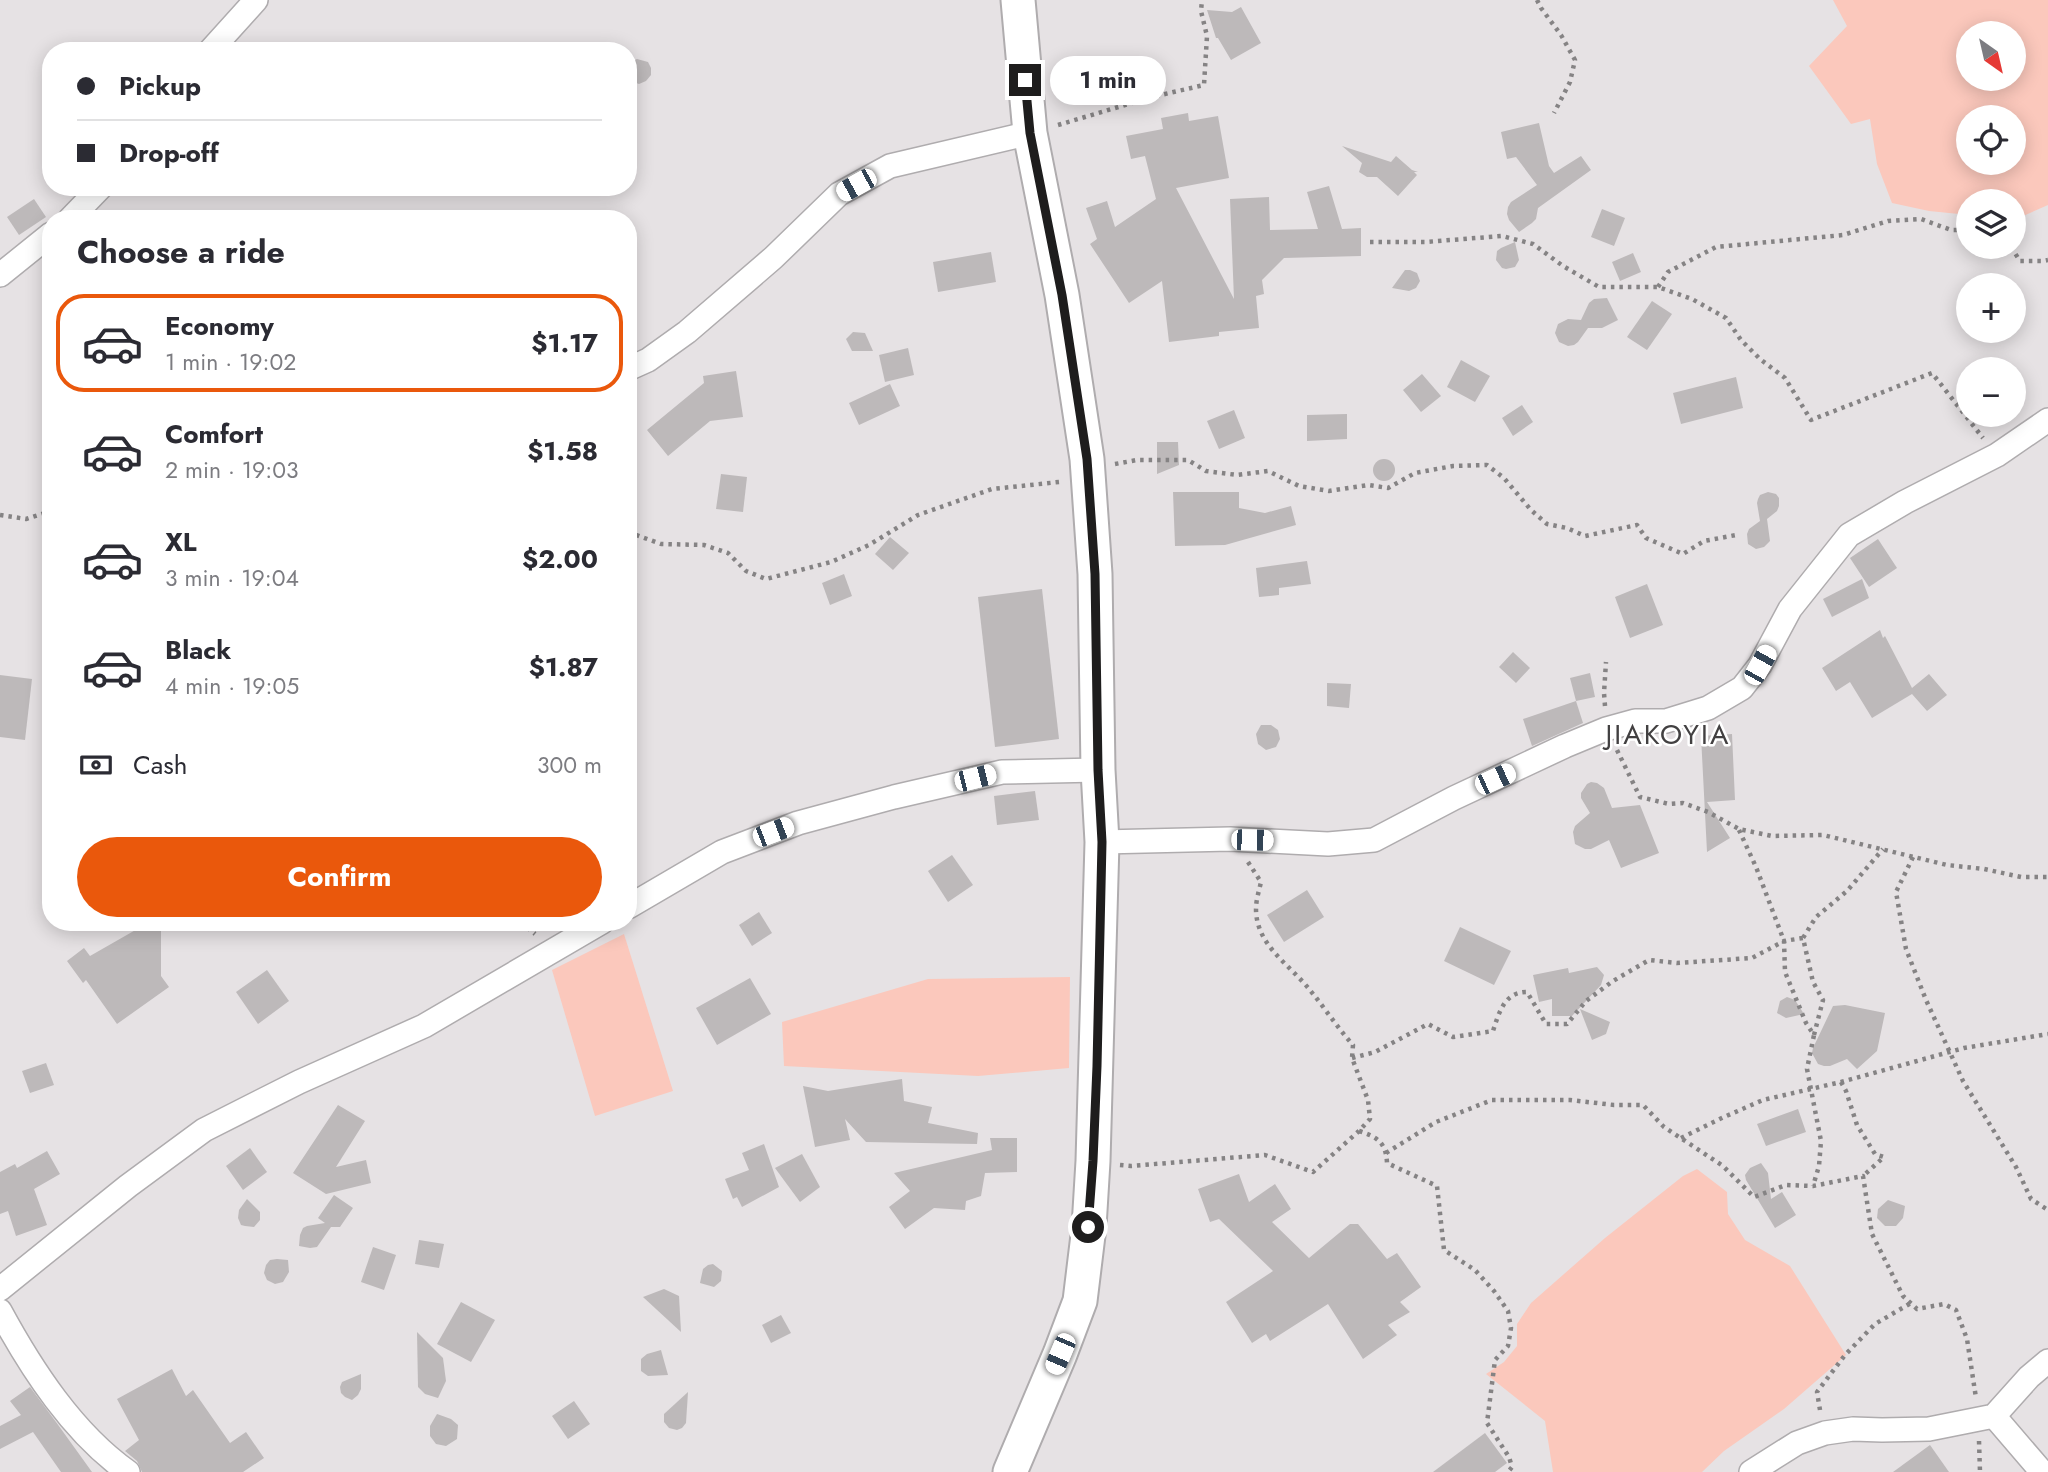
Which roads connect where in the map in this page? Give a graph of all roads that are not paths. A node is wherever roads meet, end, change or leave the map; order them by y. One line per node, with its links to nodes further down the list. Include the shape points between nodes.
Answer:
1 (256, 0): 3 (street)
2 (1018, 0): 4 (street)
3 (218, 42)
4 (1030, 133): 9 (street, via 890,166 839,194 687,332); 11 (street, via 1062,295 1087,469 1095,574)
5 (93, 196): 6 (street)
6 (79, 210)
7 (42, 240): 8 (street)
8 (0, 275)
9 (637, 365)
10 (2048, 420): 12 (street, via 1997,455 1849,535 1790,609 1742,688 1709,708 1666,721 1636,721 1606,729 1374,839 1328,844 1230,839)
11 (1098, 770): 12 (street); 13 (street, via 1002,772 798,823 722,852)
12 (1102, 842): 20 (street, via 1093,1161 1080,1301)
13 (637, 902)
14 (587, 931): 15 (street, via 424,1026 204,1130)
15 (0, 1289)
16 (0, 1311): 19 (street, via 68,1414 107,1457)
17 (2048, 1362): 18 (street)
18 (1987, 1417): 21 (street, via 1929,1429 1825,1433 1797,1443); 22 (street)
19 (128, 1472)
20 (1010, 1472)
21 (1751, 1472)
22 (2042, 1472)

